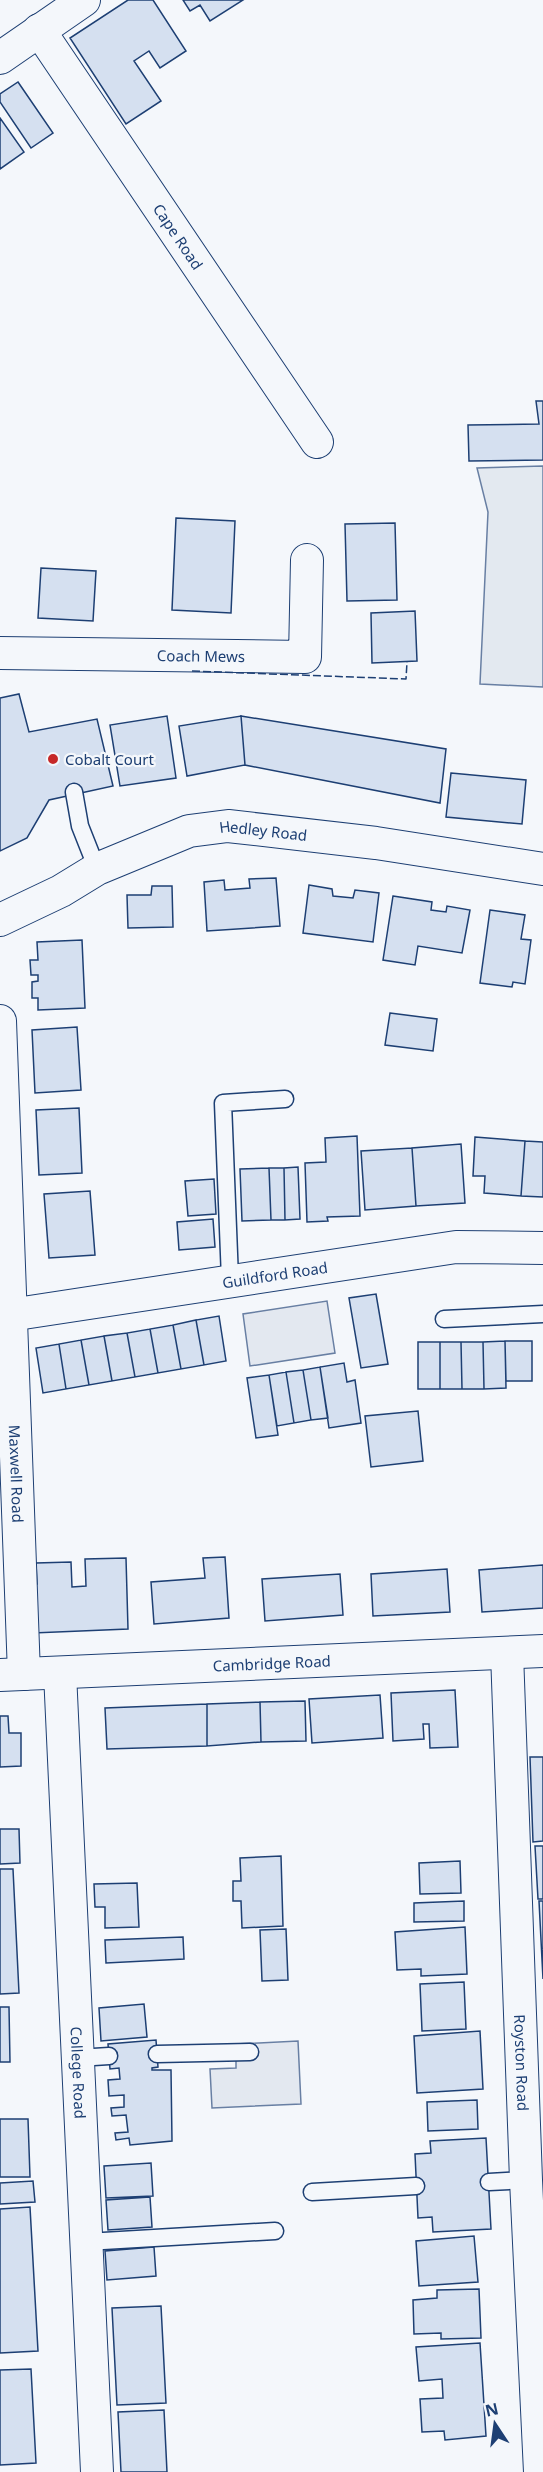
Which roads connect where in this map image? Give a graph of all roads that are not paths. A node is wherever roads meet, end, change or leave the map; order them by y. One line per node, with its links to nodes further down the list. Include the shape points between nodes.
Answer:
1 (84, 0): 2 (street)
2 (39, 30): 3 (street); 4 (street, Cape Road)
3 (0, 58)
4 (317, 442)
5 (307, 560): 6 (street, Coach Mews, via 305,657)
6 (0, 653)
7 (74, 792): 8 (lane, via 80,826)
8 (97, 869): 9 (street, Hedley Road, via 189,831 228,826 376,843); 10 (street, Hedley Road)
9 (543, 869)
10 (0, 920)
11 (0, 1021): 16 (street, Maxwell Road)
12 (285, 1099): 14 (lane, via 223,1103)
13 (543, 1248): 14 (street, Guildford Road, via 456,1246)
14 (230, 1279): 16 (street, Guildford Road)
15 (543, 1314): 17 (lane)
16 (9, 1315): 21 (street, Maxwell Road)
17 (444, 1319)
18 (543, 1651): 19 (street, Cambridge Road)
19 (507, 1653): 20 (street, Cambridge Road); 26 (street, Royston Road)
20 (60, 1673): 21 (street, Cambridge Road); 25 (street, College Road)
21 (12, 1674)
22 (249, 2052): 23 (lane)
23 (157, 2054)
24 (109, 2056): 25 (lane)
25 (78, 2058): 31 (street, College Road)
26 (526, 2180): 27 (lane); 33 (street, Royston Road)
27 (489, 2182)
28 (416, 2186): 29 (lane)
29 (312, 2192)
30 (275, 2231): 31 (lane)
31 (86, 2242): 32 (street, College Road)
32 (97, 2472)
33 (540, 2472)

